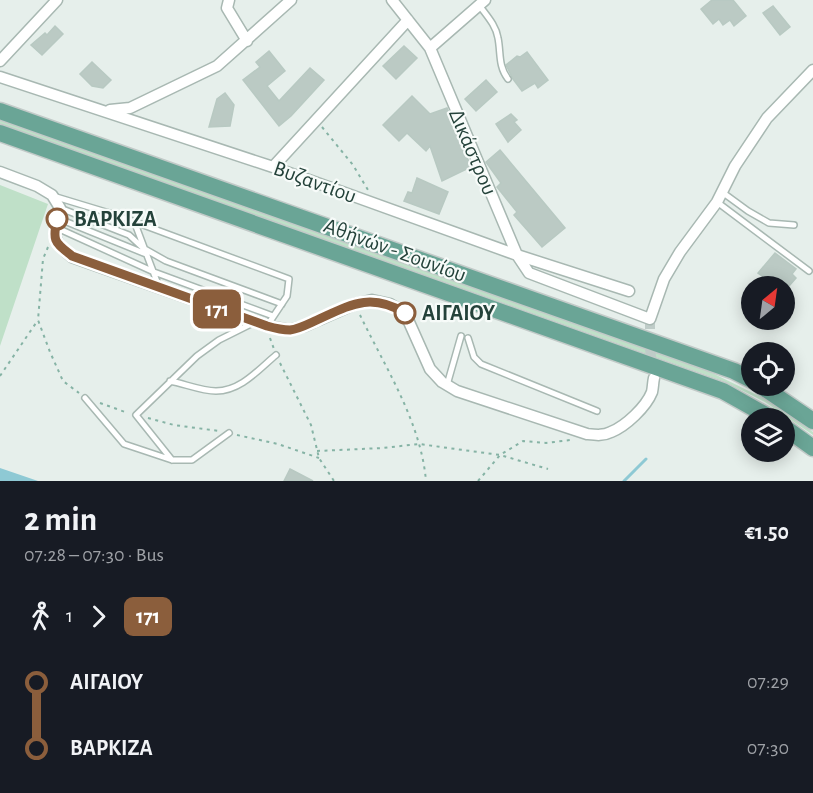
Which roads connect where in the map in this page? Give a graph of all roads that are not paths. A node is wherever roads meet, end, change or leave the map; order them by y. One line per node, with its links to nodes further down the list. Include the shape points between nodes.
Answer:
1 (57, 0): 9 (street)
2 (229, 0): 7 (street, via 226,8)
3 (291, 0): 7 (street)
4 (392, 0): 6 (street, Δικάστρου)
5 (482, 3): 8 (street); 12 (lane, via 498,36 502,71)
6 (408, 20): 8 (street, Δικάστρου); 16 (street)
7 (247, 41): 13 (street, via 217,66 130,108)
8 (430, 48): 25 (street, Δικάστρου)
9 (0, 61)
10 (813, 70): 18 (street, via 767,118)
11 (0, 77): 13 (street, Βυζαντίου)
12 (508, 79)
13 (103, 110): 16 (street, Βυζαντίου)
14 (0, 111): 37 (main road, Αθήνών - Σουνίου)
15 (0, 133): 43 (main road, Αθήνών - Σουνίου, via 723,391)
16 (273, 167): 25 (street, Βυζαντίου)
17 (0, 172): 19 (street)
18 (722, 192): 20 (street); 23 (lane, via 769,223)
19 (52, 195): 21 (lane); 22 (street)
20 (717, 202): 25 (street, via 664,279 650,319 529,273); 26 (lane)
21 (134, 221): 24 (lane); 30 (lane, via 289,279)
22 (56, 222): 24 (lane); 24 (lane, via 129,235); 27 (lane); 28 (street, via 57,245 72,256)
23 (794, 225)
24 (144, 251): 27 (lane); 30 (lane)
25 (517, 255): 29 (street, Βυζαντίου)
26 (809, 271)
27 (154, 272): 28 (lane); 31 (lane)
28 (159, 288): 32 (street)
29 (629, 291)
30 (282, 304): 31 (lane)
31 (273, 316): 33 (lane)
32 (255, 322): 33 (street); 39 (lane, via 219,340)
33 (267, 326): 40 (street, via 289,330 355,304 372,300 390,304 405,313 430,369)
34 (461, 336): 40 (lane)
35 (468, 339): 44 (lane, via 481,364)
36 (276, 355): 39 (lane, via 242,384 226,390)
37 (741, 375)
38 (654, 378): 40 (street, via 645,403 613,432 600,436)
39 (170, 381): 49 (lane, via 136,415)
40 (447, 385)
41 (776, 396): 45 (main road)
42 (85, 398): 49 (lane, via 124,444)
43 (753, 408)
44 (597, 411)
45 (813, 421)
46 (229, 433): 49 (lane, via 192,460)
47 (795, 436): 48 (main road)
48 (813, 448)
49 (172, 460)

